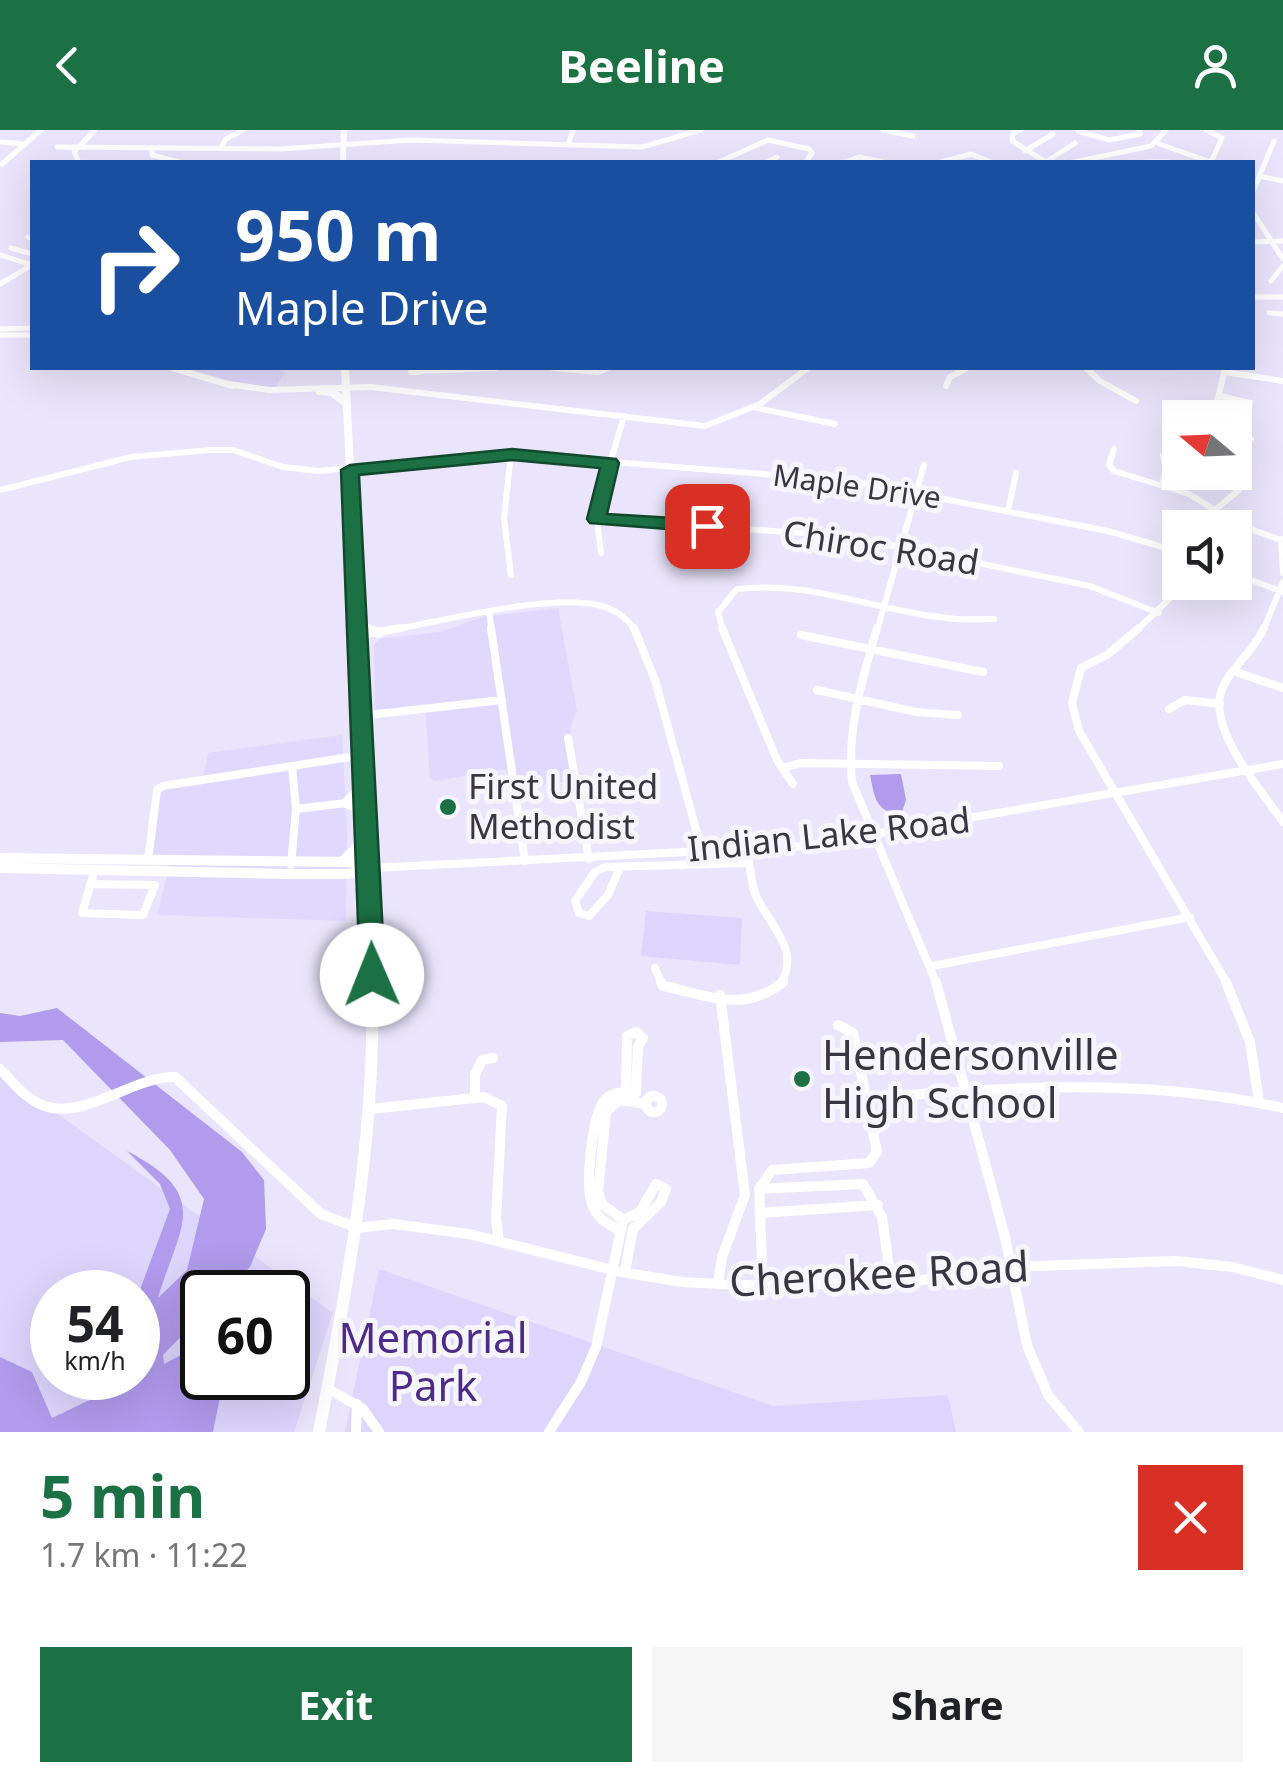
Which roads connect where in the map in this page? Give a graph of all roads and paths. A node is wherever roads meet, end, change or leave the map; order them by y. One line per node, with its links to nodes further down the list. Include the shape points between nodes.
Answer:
1 (41, 130): 20 (street)
2 (96, 130): 26 (street)
3 (242, 130): 25 (street)
4 (344, 130): 21 (main road)
5 (574, 130): 23 (street)
6 (701, 130): 23 (street, via 654,146)
7 (883, 130): 13 (street)
8 (1021, 130): 29 (street, via 1012,140)
9 (1139, 130): 16 (street)
10 (1166, 130): 22 (street)
11 (1206, 130): 45 (street, via 1222,138)
12 (1078, 131): 16 (street, via 1104,141)
13 (902, 132): 15 (street)
14 (1053, 134): 29 (street)
15 (912, 136)
16 (1132, 138): 28 (street)
17 (1274, 141): 47 (street)
18 (0, 142): 20 (street)
19 (1074, 143): 41 (street)
20 (26, 144): 46 (street)
21 (344, 144): 23 (street); 25 (street); 34 (main road)
22 (1160, 144): 28 (street); 44 (street)
23 (568, 145)
24 (57, 147): 26 (street)
25 (221, 147): 27 (street)
26 (76, 148): 27 (street); 32 (street)
27 (152, 148): 33 (street, via 152,155)
28 (1147, 148): 30 (street)
29 (1025, 150): 40 (street)
30 (1103, 152): 42 (street); 43 (street)
31 (777, 157): 36 (street)
32 (76, 160)
33 (171, 160)
34 (343, 160)
35 (727, 160): 37 (street, via 768,140 809,149)
36 (771, 160)
37 (807, 160)
38 (956, 160): 39 (street, via 977,154)
39 (987, 160)
40 (1042, 160)
41 (1049, 160)
42 (1080, 160)
43 (1112, 160)
44 (1205, 160)
45 (1212, 160)
46 (2, 164)
47 (1259, 176): 48 (street); 49 (street)
48 (1283, 181)
49 (1255, 186)
50 (1255, 215): 51 (street)
51 (1274, 241): 52 (street); 53 (street); 57 (street)
52 (1255, 242)
53 (1283, 242)
54 (11, 248): 55 (street)
55 (30, 253)
56 (0, 255): 58 (street)
57 (1283, 262): 60 (street)
58 (30, 264)
59 (30, 266): 61 (street)
60 (1272, 281)
61 (0, 284)
62 (1255, 296): 63 (street)
63 (1283, 298)
64 (1269, 313): 65 (street)
65 (1283, 314)
66 (30, 331): 67 (street)
67 (0, 332)
68 (179, 370): 78 (street)
69 (345, 370): 80 (main road); 81 (main road)
70 (457, 370): 83 (street, via 418,372)
71 (574, 370): 72 (street)
72 (602, 370)
73 (806, 370): 89 (street)
74 (963, 370): 79 (street)
75 (1088, 370): 87 (street)
76 (1224, 370): 77 (street); 84 (street)
77 (1283, 381)
78 (228, 384): 80 (street); 82 (street, via 256,393)
79 (946, 386)
80 (330, 387): 81 (street)
81 (346, 387): 82 (street); 83 (street); 88 (main road)
82 (320, 392): 88 (main road)
83 (408, 392): 90 (street)
84 (1220, 396): 85 (street); 86 (street)
85 (1219, 400)
86 (1237, 400)
87 (1136, 401)
88 (346, 403): 92 (main road)
89 (752, 407): 90 (street, via 720,425); 91 (street)
90 (624, 416): 96 (street)
91 (835, 424)
92 (346, 428): 93 (main road); 93 (main road, via 336,438)
93 (346, 443): 98 (main road)
94 (1114, 449): 100 (street, via 1114,471)
95 (512, 454): 96 (street, Maple Drive); 98 (street, Maple Drive); 114 (street, via 504,518)
96 (610, 463): 104 (street, Maple Drive, via 802,475); 107 (street)
97 (924, 465): 104 (street)
98 (350, 470): 103 (street, Maple Drive, via 316,476 252,457 189,454 131,459); 121 (main road)
99 (1016, 473): 106 (street)
100 (1162, 486)
101 (1176, 490): 105 (street)
102 (1238, 490): 105 (street)
103 (0, 492)
104 (917, 494): 106 (street, Maple Drive); 111 (street)
105 (1215, 510)
106 (1008, 511): 110 (street, Maple Drive)
107 (596, 519): 111 (street, Chiroc Road, via 818,533); 112 (street)
108 (1252, 528): 109 (street)
109 (1282, 537): 113 (street)
110 (1162, 546)
111 (900, 547): 118 (street); 120 (street, Chiroc Road, via 1090,586)
112 (601, 554)
113 (1283, 573)
114 (510, 575)
115 (1252, 579): 116 (street)
116 (1282, 588): 128 (street)
117 (1169, 600): 120 (street)
118 (884, 605): 122 (street); 126 (street); 143 (street, via 762,586 738,589 720,606 719,620)
119 (489, 612): 123 (street); 132 (street); 154 (street, via 585,603 630,621 661,699)
120 (1159, 614): 147 (street, via 1081,668 1070,695 1078,732)
121 (355, 618): 123 (main road); 125 (main road)
122 (994, 620)
123 (380, 633): 125 (street)
124 (801, 635): 126 (street)
125 (356, 636): 136 (main road)
126 (871, 650): 127 (street); 131 (street)
127 (983, 672)
128 (1236, 672): 129 (street); 133 (street)
129 (1283, 688)
130 (817, 690): 131 (street)
131 (857, 699): 135 (street); 139 (street)
132 (502, 700): 136 (street); 159 (street)
133 (1220, 704): 134 (street, via 1185,700); 144 (street, via 1228,740)
134 (1169, 710)
135 (958, 715)
136 (360, 716): 138 (main road)
137 (568, 738): 157 (street)
138 (363, 755): 142 (street); 145 (main road)
139 (850, 763): 141 (street); 143 (street); 152 (street)
140 (1283, 764): 144 (street, Indian Lake Road)
141 (999, 766)
142 (292, 767): 149 (street); 158 (street, via 163,786 157,790)
143 (782, 768): 146 (street)
144 (1248, 770): 147 (street, Indian Lake Road); 151 (street)
145 (365, 784): 148 (main road); 150 (main road)
146 (793, 784)
147 (1114, 791): 152 (street, Indian Lake Road); 170 (street)
148 (346, 803): 149 (street); 150 (main road)
149 (296, 810): 165 (street)
150 (366, 813): 160 (main road, via 354,853); 166 (main road)
151 (1283, 822)
152 (872, 834): 153 (street, Indian Lake Road); 171 (street)
153 (747, 848): 154 (street, Indian Lake Road); 161 (street)
154 (702, 851): 155 (street, Indian Lake Road)
155 (660, 854): 157 (street, Indian Lake Road); 167 (street)
156 (0, 858): 162 (main road)
157 (589, 858): 159 (street, Indian Lake Road)
158 (148, 860): 162 (main road); 163 (main road)
159 (525, 861): 166 (street, Indian Lake Road)
160 (339, 862): 165 (main road); 166 (main road)
161 (749, 863): 167 (street); 173 (street, via 755,895 780,930 786,972 765,997 746,1002)
162 (97, 865): 163 (main road); 164 (main road); 169 (street)
163 (218, 866): 165 (main road)
164 (0, 868)
165 (290, 868): 166 (main road, via 349,874)
166 (370, 868): 182 (main road)
167 (662, 868): 168 (street)
168 (619, 870): 168 (street, via 595,872 575,901 578,914 596,910)
169 (90, 884): 169 (street, via 122,884 155,885 142,915 82,913)
170 (1190, 917): 171 (street); 181 (street, via 1242,1015)
171 (932, 966): 177 (street)
172 (655, 968): 173 (street, via 663,986)
173 (720, 995): 193 (street, via 745,1195)
174 (838, 1026): 180 (street, via 853,1034)
175 (493, 1058): 178 (street, via 478,1067)
176 (0, 1069): 187 (street, via 42,1106 67,1107 151,1078 175,1077 321,1214)
177 (965, 1090): 180 (street); 181 (street, via 1126,1084); 189 (street)
178 (475, 1097): 182 (street); 188 (street, via 502,1106)
179 (636, 1098): 179 (street, via 643,1038 636,1032 627,1036); 190 (street, via 605,1099 598,1111 595,1198 602,1219 627,1224)
180 (868, 1098): 184 (street, via 878,1152 869,1163 772,1170)
181 (1259, 1102): 183 (street)
182 (371, 1108): 187 (main road)
183 (1283, 1108)
184 (759, 1189): 185 (street, via 863,1184); 186 (street)
185 (878, 1206): 186 (street); 192 (street)
186 (760, 1213): 194 (street)
187 (358, 1228): 188 (street, Cherokee Road, via 393,1224); 195 (main road)
188 (499, 1241): 190 (street, Cherokee Road)
189 (1012, 1267): 191 (street, Cherokee Road, via 1176,1260); 192 (street, Cherokee Road); 201 (street, via 1028,1345 1048,1394)
190 (621, 1272): 193 (street, Cherokee Road); 200 (street, via 588,1369)
191 (1283, 1280)
192 (891, 1282): 194 (street, Cherokee Road)
193 (718, 1284): 194 (street, Cherokee Road)
194 (763, 1286)
195 (330, 1390): 196 (street); 197 (main road)
196 (356, 1404): 198 (street); 199 (street)
197 (319, 1432)
198 (356, 1432)
199 (379, 1432)
200 (549, 1432)
201 (1079, 1432)

